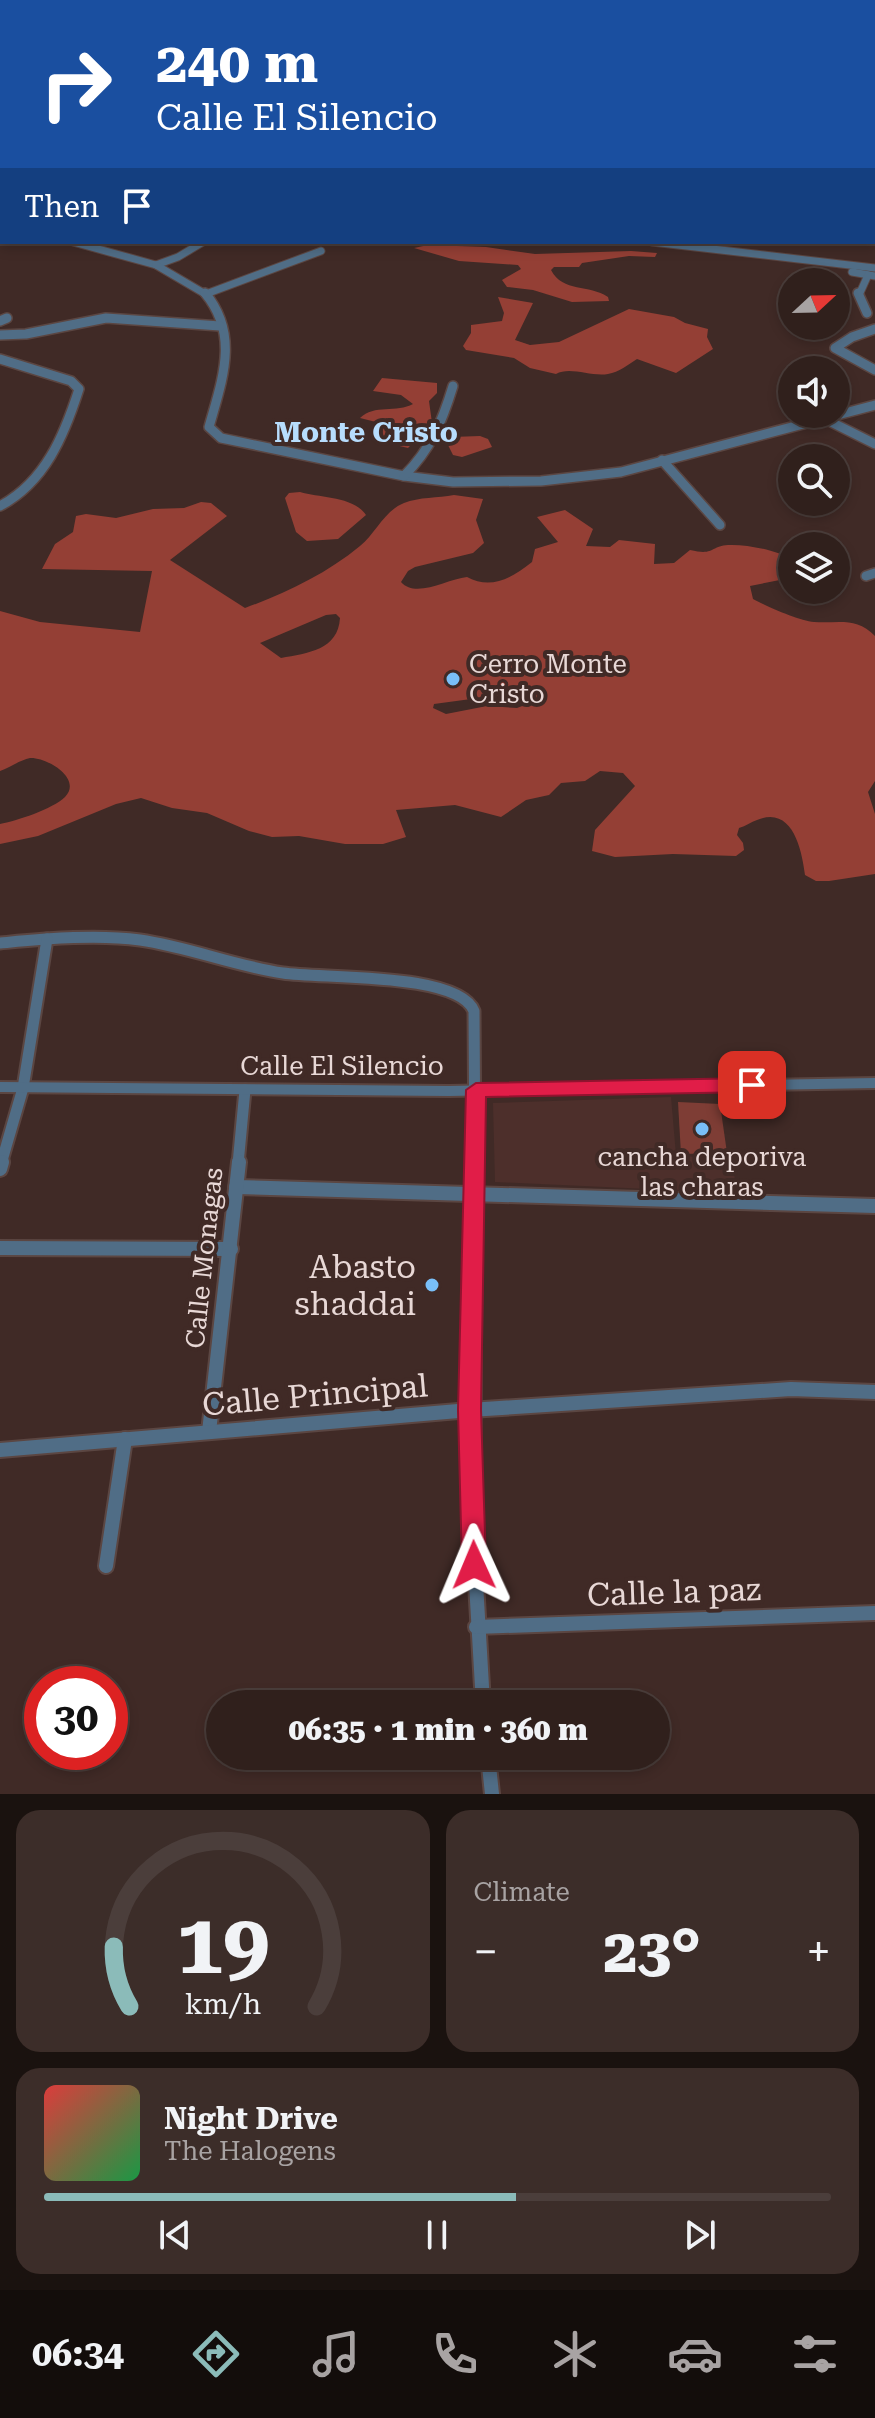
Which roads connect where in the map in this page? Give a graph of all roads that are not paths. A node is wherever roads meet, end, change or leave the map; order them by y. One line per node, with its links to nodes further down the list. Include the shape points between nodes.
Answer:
1 (80, 244): 7 (street)
2 (200, 244): 7 (street)
3 (692, 244): 4 (street)
4 (732, 246): 6 (street)
5 (321, 251): 10 (street)
6 (797, 260): 8 (street); 9 (street)
7 (156, 265): 10 (street)
8 (875, 268)
9 (871, 276): 11 (street, via 858,294)
10 (206, 294): 12 (street, via 221,315)
11 (867, 313)
12 (220, 326): 14 (street, via 106,318); 24 (street, via 227,363 209,427 213,433)
13 (875, 329): 16 (street, via 835,348)
14 (0, 335)
15 (0, 359): 25 (street, via 71,381 79,389 57,447 29,485)
16 (875, 370)
17 (453, 386): 24 (street, via 429,453)
18 (875, 405): 19 (street)
19 (850, 411)
20 (785, 428): 23 (street)
21 (843, 428): 22 (street)
22 (875, 444)
23 (662, 460): 24 (street, via 621,472 541,481 453,482); 26 (street)
24 (404, 476)
25 (0, 506)
26 (720, 525)
27 (47, 939): 28 (street); 31 (street); 33 (street, via 139,940 283,973 421,983 458,993 474,1011)
28 (0, 943)
29 (875, 1083): 33 (street, Calle El Silencio)
30 (0, 1087): 31 (street, Calle El Silencio)
31 (23, 1088): 32 (street, Calle El Silencio); 34 (street)
32 (245, 1090): 33 (street, Calle El Silencio); 35 (street, Calle Monagas)
33 (476, 1090): 36 (street)
34 (0, 1169)
35 (236, 1187): 36 (street); 39 (street, Calle Monagas)
36 (475, 1193): 37 (street); 41 (street)
37 (875, 1206)
38 (0, 1248): 39 (street)
39 (231, 1249): 42 (street, Calle Monagas)
40 (875, 1392): 41 (street, Calle Principal, via 791,1389)
41 (470, 1410): 42 (street, Calle Principal); 47 (street)
42 (209, 1432): 43 (street, Calle Principal)
43 (125, 1439): 44 (street, Calle Principal); 45 (street)
44 (0, 1450)
45 (106, 1566)
46 (875, 1613): 47 (street, Calle la paz)
47 (476, 1627): 48 (street)
48 (482, 1690)
49 (489, 1770): 50 (street)
50 (492, 1794)

